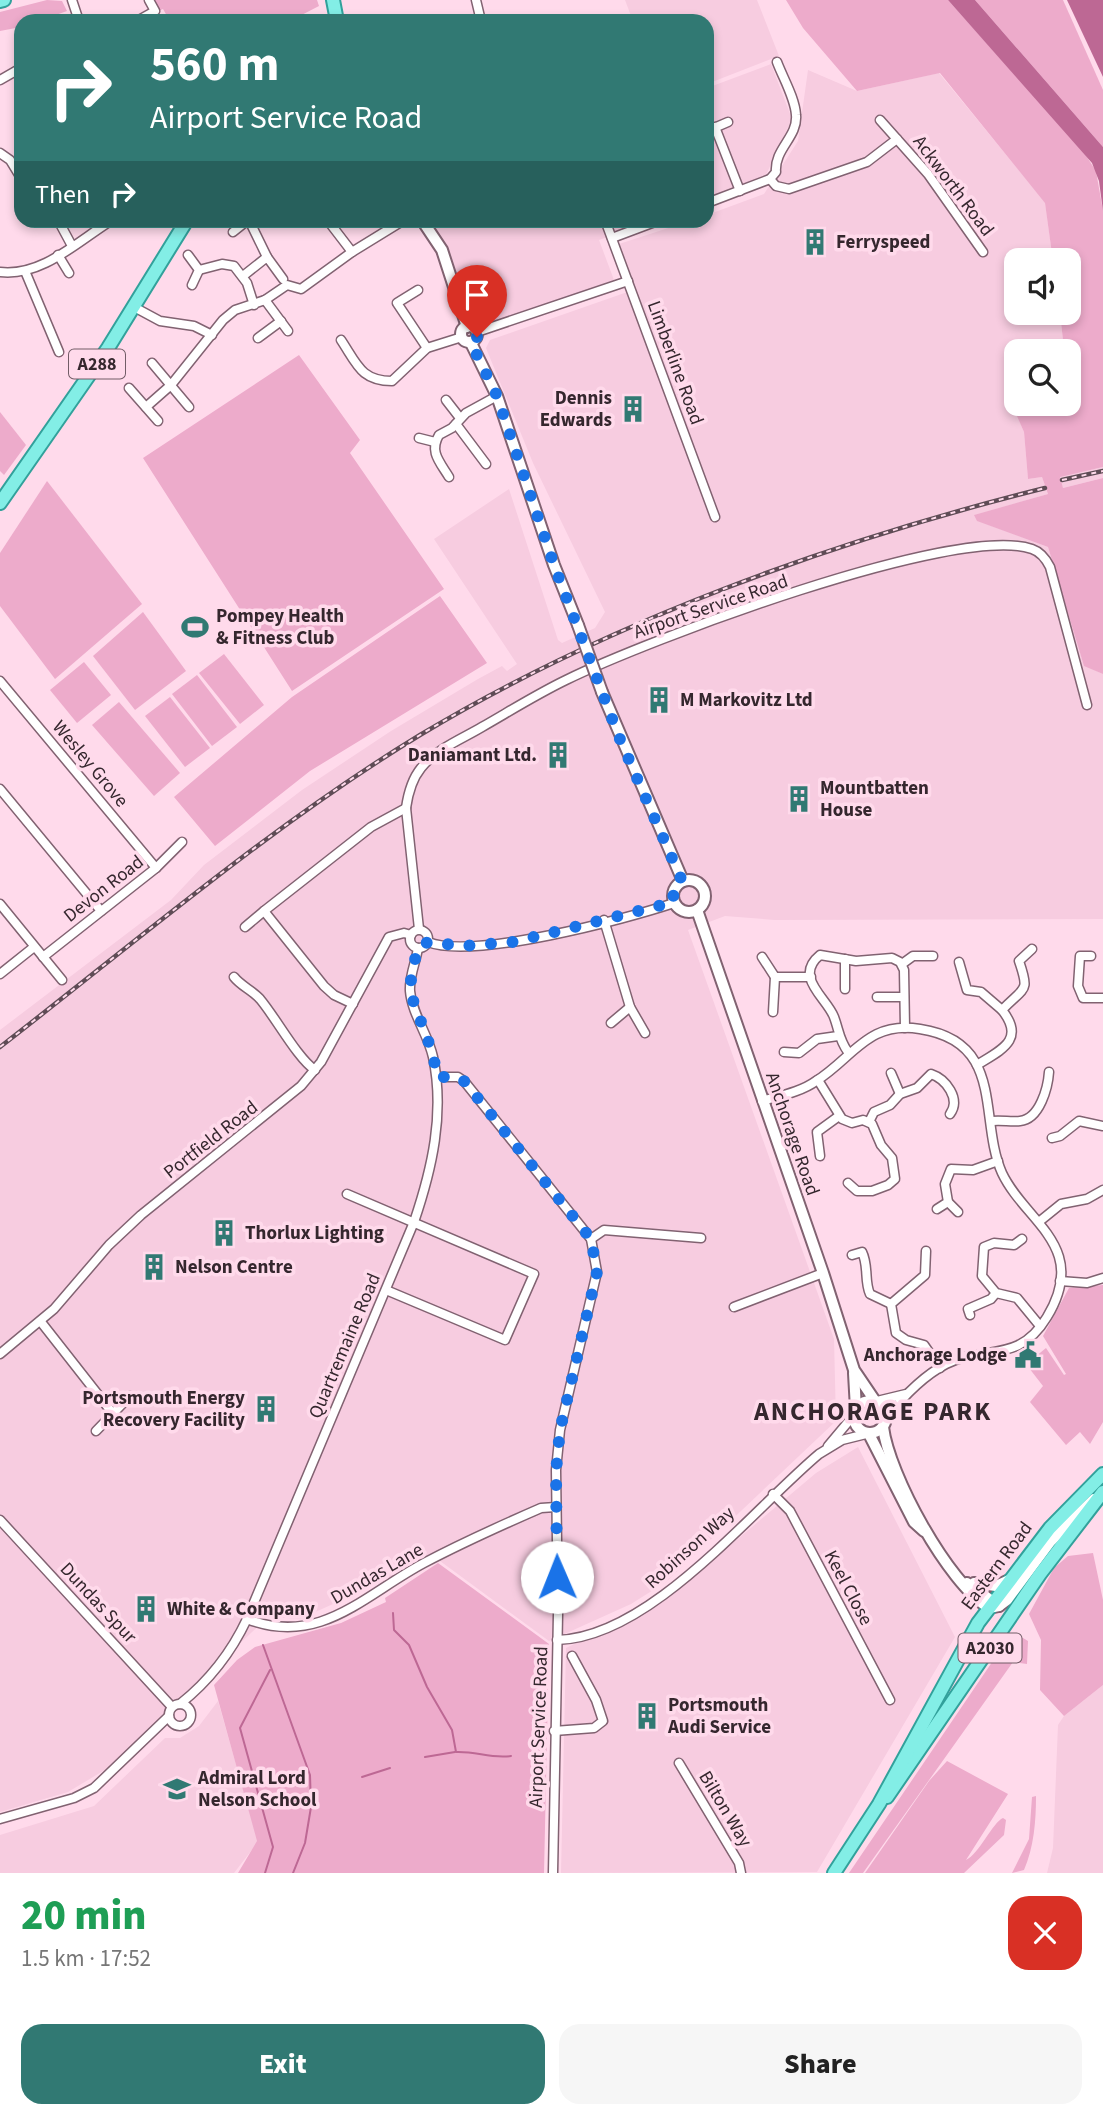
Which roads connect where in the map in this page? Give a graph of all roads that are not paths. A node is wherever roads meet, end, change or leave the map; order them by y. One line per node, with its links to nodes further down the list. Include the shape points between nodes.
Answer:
1 (149, 0): 2 (street, via 155,11)
2 (150, 14)
3 (777, 62): 11 (street, via 796,114 793,131 775,160 776,172)
4 (880, 120): 8 (street, Ackworth Road)
5 (729, 122): 6 (street)
6 (714, 128)
7 (714, 135): 12 (street)
8 (897, 139): 11 (street, Ackworth Road, via 867,162 789,189); 28 (street, Ackworth Road, via 958,213)
9 (0, 153): 10 (street)
10 (14, 167)
11 (769, 179): 12 (street)
12 (740, 191): 13 (street)
13 (714, 200)
14 (62, 228): 26 (street)
15 (100, 228): 26 (street)
16 (181, 228): 43 (main road, A288)
17 (238, 228): 24 (street)
18 (252, 228): 31 (street)
19 (334, 228): 27 (street)
20 (391, 228): 27 (street)
21 (428, 228): 47 (street, via 443,250)
22 (608, 228): 25 (street, Limberline Road)
23 (639, 228): 25 (street)
24 (233, 232)
25 (612, 238): 38 (street, Limberline Road)
26 (72, 246): 29 (street)
27 (352, 252): 41 (street, via 302,289 287,285)
28 (983, 253)
29 (58, 255): 33 (street); 35 (street)
30 (188, 255): 32 (street)
31 (267, 257): 36 (street); 37 (street)
32 (199, 270): 36 (street, via 228,264); 39 (street)
33 (25, 271): 34 (street); 51 (street)
34 (0, 272)
35 (69, 273)
36 (243, 276): 42 (street)
37 (283, 279)
38 (628, 281): 47 (street); 66 (street, Limberline Road)
39 (191, 285)
40 (418, 290): 50 (street, via 397,303)
41 (265, 300): 42 (street); 44 (street)
42 (254, 305): 46 (street, via 235,310)
43 (134, 307): 46 (street, via 160,321 194,326); 65 (main road, A288)
44 (281, 321): 45 (street); 48 (street)
45 (288, 331)
46 (212, 335): 53 (street)
47 (469, 335): 50 (street); 55 (street)
48 (258, 338)
49 (341, 340): 50 (street, via 364,374 376,381 392,381 402,375)
50 (427, 348)
51 (59, 352)
52 (152, 363): 53 (street)
53 (171, 385): 57 (street); 58 (street)
54 (130, 388): 57 (street)
55 (497, 396): 60 (street); 75 (street, bridge, via 602,692)
56 (446, 400): 60 (street)
57 (146, 407): 59 (street)
58 (189, 407)
59 (158, 421)
60 (458, 421): 62 (street); 63 (street)
61 (419, 438): 62 (street)
62 (435, 442): 64 (street, via 435,456)
63 (486, 464)
64 (450, 477)
65 (0, 503)
66 (715, 517)
67 (0, 681): 74 (street, Wesley Grove)
68 (1087, 705): 70 (street, Airport Service Road, via 1045,557 1019,546 984,545 886,566 728,615 566,680 441,750 421,769)
69 (0, 789): 78 (street)
70 (406, 807): 71 (street); 72 (street, Airport Service Road)
71 (383, 820): 72 (street); 79 (street)
72 (408, 824): 83 (street, Airport Service Road)
73 (182, 842): 74 (street, Devon Road)
74 (156, 868): 78 (street, Devon Road)
75 (682, 881): 76 (street, via 673,892); 80 (street, via 693,880 704,891 705,900)
76 (674, 902): 80 (street, via 681,910); 81 (street)
77 (0, 904): 86 (street)
78 (101, 911): 91 (street, Devon Road)
79 (264, 911): 82 (street); 105 (street, via 324,986)
80 (696, 911): 122 (street, Anchorage Road)
81 (604, 920): 85 (street, via 514,942 462,946); 106 (street)
82 (245, 927)
83 (419, 929): 84 (street); 85 (street, via 426,932)
84 (411, 935): 87 (street, via 411,943); 105 (street, Portfield Road, via 389,937)
85 (428, 942): 87 (street)
86 (34, 947): 91 (street); 96 (street)
87 (418, 948): 119 (street, via 411,995)
88 (1032, 949): 107 (street, via 1019,961 1025,986)
89 (933, 956): 95 (street, via 913,956)
90 (1091, 956): 104 (street, via 1080,956 1078,986 1083,998)
91 (43, 957): 100 (street)
92 (762, 957): 97 (street)
93 (845, 960): 95 (street, via 892,958); 99 (street, via 818,956); 101 (street)
94 (959, 962): 107 (street, via 967,990 981,992)
95 (902, 964): 103 (street)
96 (0, 974)
97 (775, 976): 99 (street); 108 (street)
98 (234, 977): 116 (street, via 261,1001 305,1064)
99 (811, 977): 112 (street, via 816,993 834,1016)
100 (62, 980)
101 (845, 989)
102 (877, 997): 103 (street)
103 (904, 997): 110 (street)
104 (1103, 998)
105 (353, 1004): 116 (street, Portfield Road)
106 (630, 1007): 109 (street); 111 (street)
107 (1002, 1010): 115 (street, via 1012,1028 1011,1039)
108 (772, 1012)
109 (611, 1023)
110 (905, 1028): 114 (street, via 876,1034); 115 (street, via 940,1034)
111 (645, 1033)
112 (838, 1036): 113 (street, via 817,1039 799,1053); 114 (street)
113 (784, 1052)
114 (848, 1052): 120 (street)
115 (977, 1065): 125 (street)
116 (315, 1070): 152 (street, Portfield Road, via 289,1098 141,1215)
117 (1049, 1072): 125 (street, via 1047,1092 1031,1115 1019,1121)
118 (891, 1073): 121 (street)
119 (437, 1077): 138 (street, Quartremaine Road, via 432,1165); 140 (street, Airport Service Road, via 464,1081)
120 (818, 1080): 122 (street); 124 (street)
121 (900, 1094): 123 (street, via 917,1088 933,1074 955,1099); 126 (street, via 874,1112)
122 (762, 1101): 144 (street, Anchorage Road)
123 (950, 1114)
124 (839, 1116): 126 (street, via 848,1122); 129 (street, via 817,1132)
125 (992, 1121): 130 (street)
126 (869, 1122): 131 (street, via 895,1168 892,1182 872,1191 858,1191)
127 (1103, 1126): 128 (street, via 1079,1121)
128 (1052, 1138)
129 (820, 1156)
130 (998, 1161): 134 (street, via 973,1170 951,1169 945,1184); 137 (street, via 1011,1187)
131 (848, 1182)
132 (1103, 1189): 137 (street, via 1087,1199 1061,1204)
133 (347, 1194): 138 (street)
134 (948, 1202): 135 (street); 136 (street)
135 (937, 1209)
136 (958, 1212)
137 (1040, 1221): 146 (street, via 1055,1247)
138 (414, 1222): 147 (street, Quartremaine Road); 147 (street, via 534,1274 505,1340)
139 (701, 1238): 140 (street, via 604,1230)
140 (591, 1239): 169 (street, Airport Service Road, via 597,1272 560,1430)
141 (1022, 1239): 148 (street, via 1014,1245 990,1243 983,1249 983,1279)
142 (926, 1251): 149 (street, via 925,1275)
143 (852, 1255): 149 (street, via 861,1248 868,1265 869,1291)
144 (823, 1273): 150 (street); 156 (street, Anchorage Road)
145 (1103, 1279): 146 (street)
146 (1060, 1281): 153 (street, via 1052,1309)
147 (386, 1290): 176 (street, Quartremaine Road)
148 (996, 1293): 151 (street, via 968,1309); 153 (street, via 1017,1298)
149 (891, 1304): 155 (street, via 896,1332 924,1345)
150 (734, 1307)
151 (970, 1315)
152 (41, 1322): 154 (street, Portfield Road); 161 (street)
153 (1040, 1326): 155 (street, via 1007,1351 966,1357)
154 (0, 1354)
155 (940, 1368): 157 (street)
156 (854, 1370): 159 (street, Anchorage Road); 160 (street, Anchorage Road)
157 (906, 1394): 159 (street); 162 (street)
158 (130, 1396): 161 (street)
159 (876, 1401): 160 (street, via 864,1402); 162 (street, via 883,1406)
160 (855, 1412): 164 (street, via 857,1426); 165 (street, Robinson Way)
161 (114, 1415): 163 (street)
162 (885, 1422): 164 (street); 171 (street, via 888,1451)
163 (96, 1431)
164 (867, 1434): 165 (street, Robinson Way); 171 (street, via 914,1522)
165 (827, 1448): 168 (street, Robinson Way)
166 (1103, 1474): 173 (main road, Eastern Road / A2030, via 1050,1528)
167 (1103, 1492): 174 (street, via 1064,1525); 175 (main road, Eastern Road / A2030)
168 (773, 1494): 177 (street, Robinson Way, via 649,1606 586,1637); 180 (street, Keel Close, via 790,1511)
169 (556, 1507): 176 (street, Dundas Lane, via 541,1508 432,1559 352,1608 318,1623 279,1628); 177 (street, Airport Service Road)
170 (0, 1520): 182 (street, Dundas Spur)
171 (924, 1531): 172 (street)
172 (961, 1580): 173 (street, via 990,1586); 174 (street, via 974,1598)
173 (1009, 1580): 174 (main road, Eastern Road / A2030)
174 (994, 1605): 175 (street); 185 (main road, Eastern Road / A2030, via 952,1667)
175 (1011, 1617): 185 (main road, Eastern Road / A2030, via 890,1795)
176 (247, 1619): 179 (street, via 233,1646)
177 (557, 1640): 183 (street, Airport Service Road)
178 (572, 1656): 183 (street, via 603,1721 594,1728)
179 (200, 1688): 181 (street); 182 (street)
180 (890, 1700)
181 (190, 1710): 182 (street); 182 (street, via 186,1724)
182 (174, 1713): 186 (street, via 86,1792)
183 (555, 1731): 187 (street, Airport Service Road)
184 (679, 1763): 188 (street, Bilton Way)
185 (879, 1804): 189 (main road, Eastern Road / A2030)
186 (0, 1819)
187 (553, 1873)
188 (741, 1873)
189 (834, 1873)

